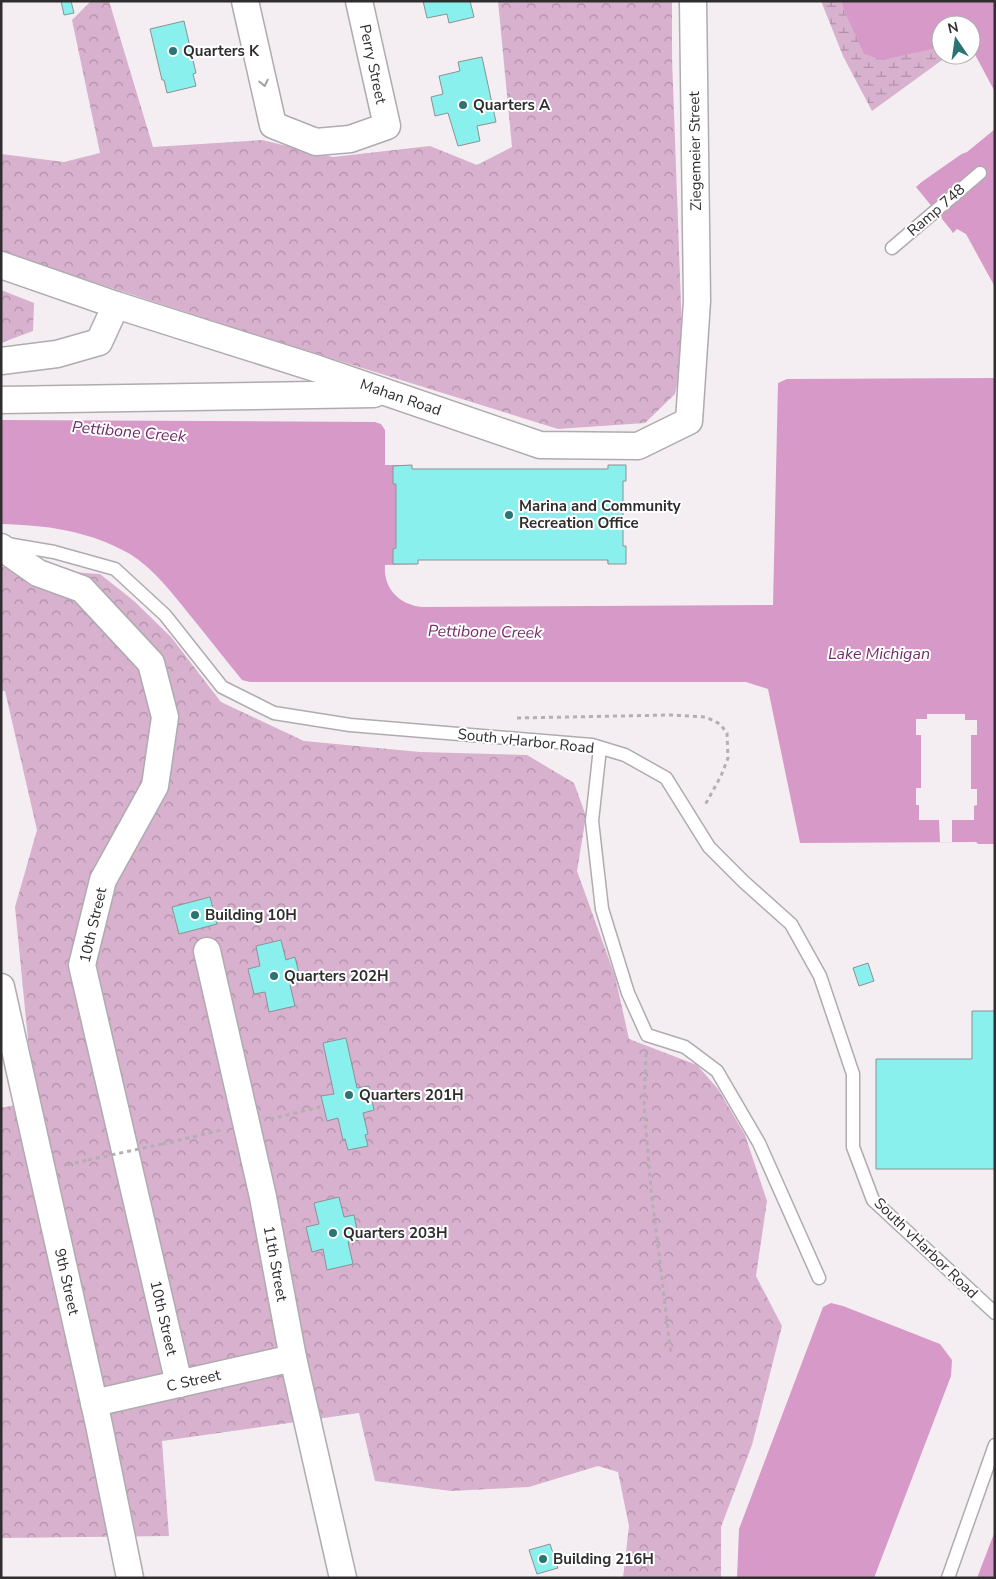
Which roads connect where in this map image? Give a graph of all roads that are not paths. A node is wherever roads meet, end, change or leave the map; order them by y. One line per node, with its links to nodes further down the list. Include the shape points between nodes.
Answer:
1 (245, 1): 2 (street, Perry Street, one-way to 2, via 273,125 316,142 350,139 387,126)
2 (360, 1)
3 (693, 1): 7 (street, Ziegemeier Street)
4 (980, 173): 5 (lane, Ramp 748)
5 (892, 248)
6 (1, 265): 8 (street, Mahan Road)
7 (697, 301): 10 (street, Mahan Road, via 689,421 638,446 540,445)
8 (116, 305): 9 (street, via 99,342 58,354); 10 (street, Mahan Road)
9 (1, 361)
10 (392, 394): 11 (street)
11 (1, 400)
12 (1, 543): 14 (lane, South vHarbor Road, via 54,552 115,568 165,615 222,687 274,713 350,725)
13 (1, 547): 21 (street, 10th Street, via 38,573 82,589 151,663 165,717 155,786 104,880 82,965)
14 (600, 748): 18 (lane, via 592,821 602,909 628,993 647,1035 684,1047 717,1071 759,1143); 19 (lane, South vHarbor Road, via 625,755 666,778 709,847 791,924 820,976 853,1074 852,1148 873,1200)
15 (207, 951): 20 (street, 11th Street, via 263,1197)
16 (1, 987): 17 (street, 9th Street)
17 (12, 1085): 22 (street, 9th Street)
18 (819, 1278)
19 (995, 1313)
20 (294, 1358): 21 (street, C Street); 25 (street, 11th Street)
21 (179, 1384): 22 (street, C Street)
22 (94, 1403): 24 (street, 9th Street)
23 (995, 1445): 26 (lane)
24 (130, 1578)
25 (343, 1578)
26 (948, 1578)

